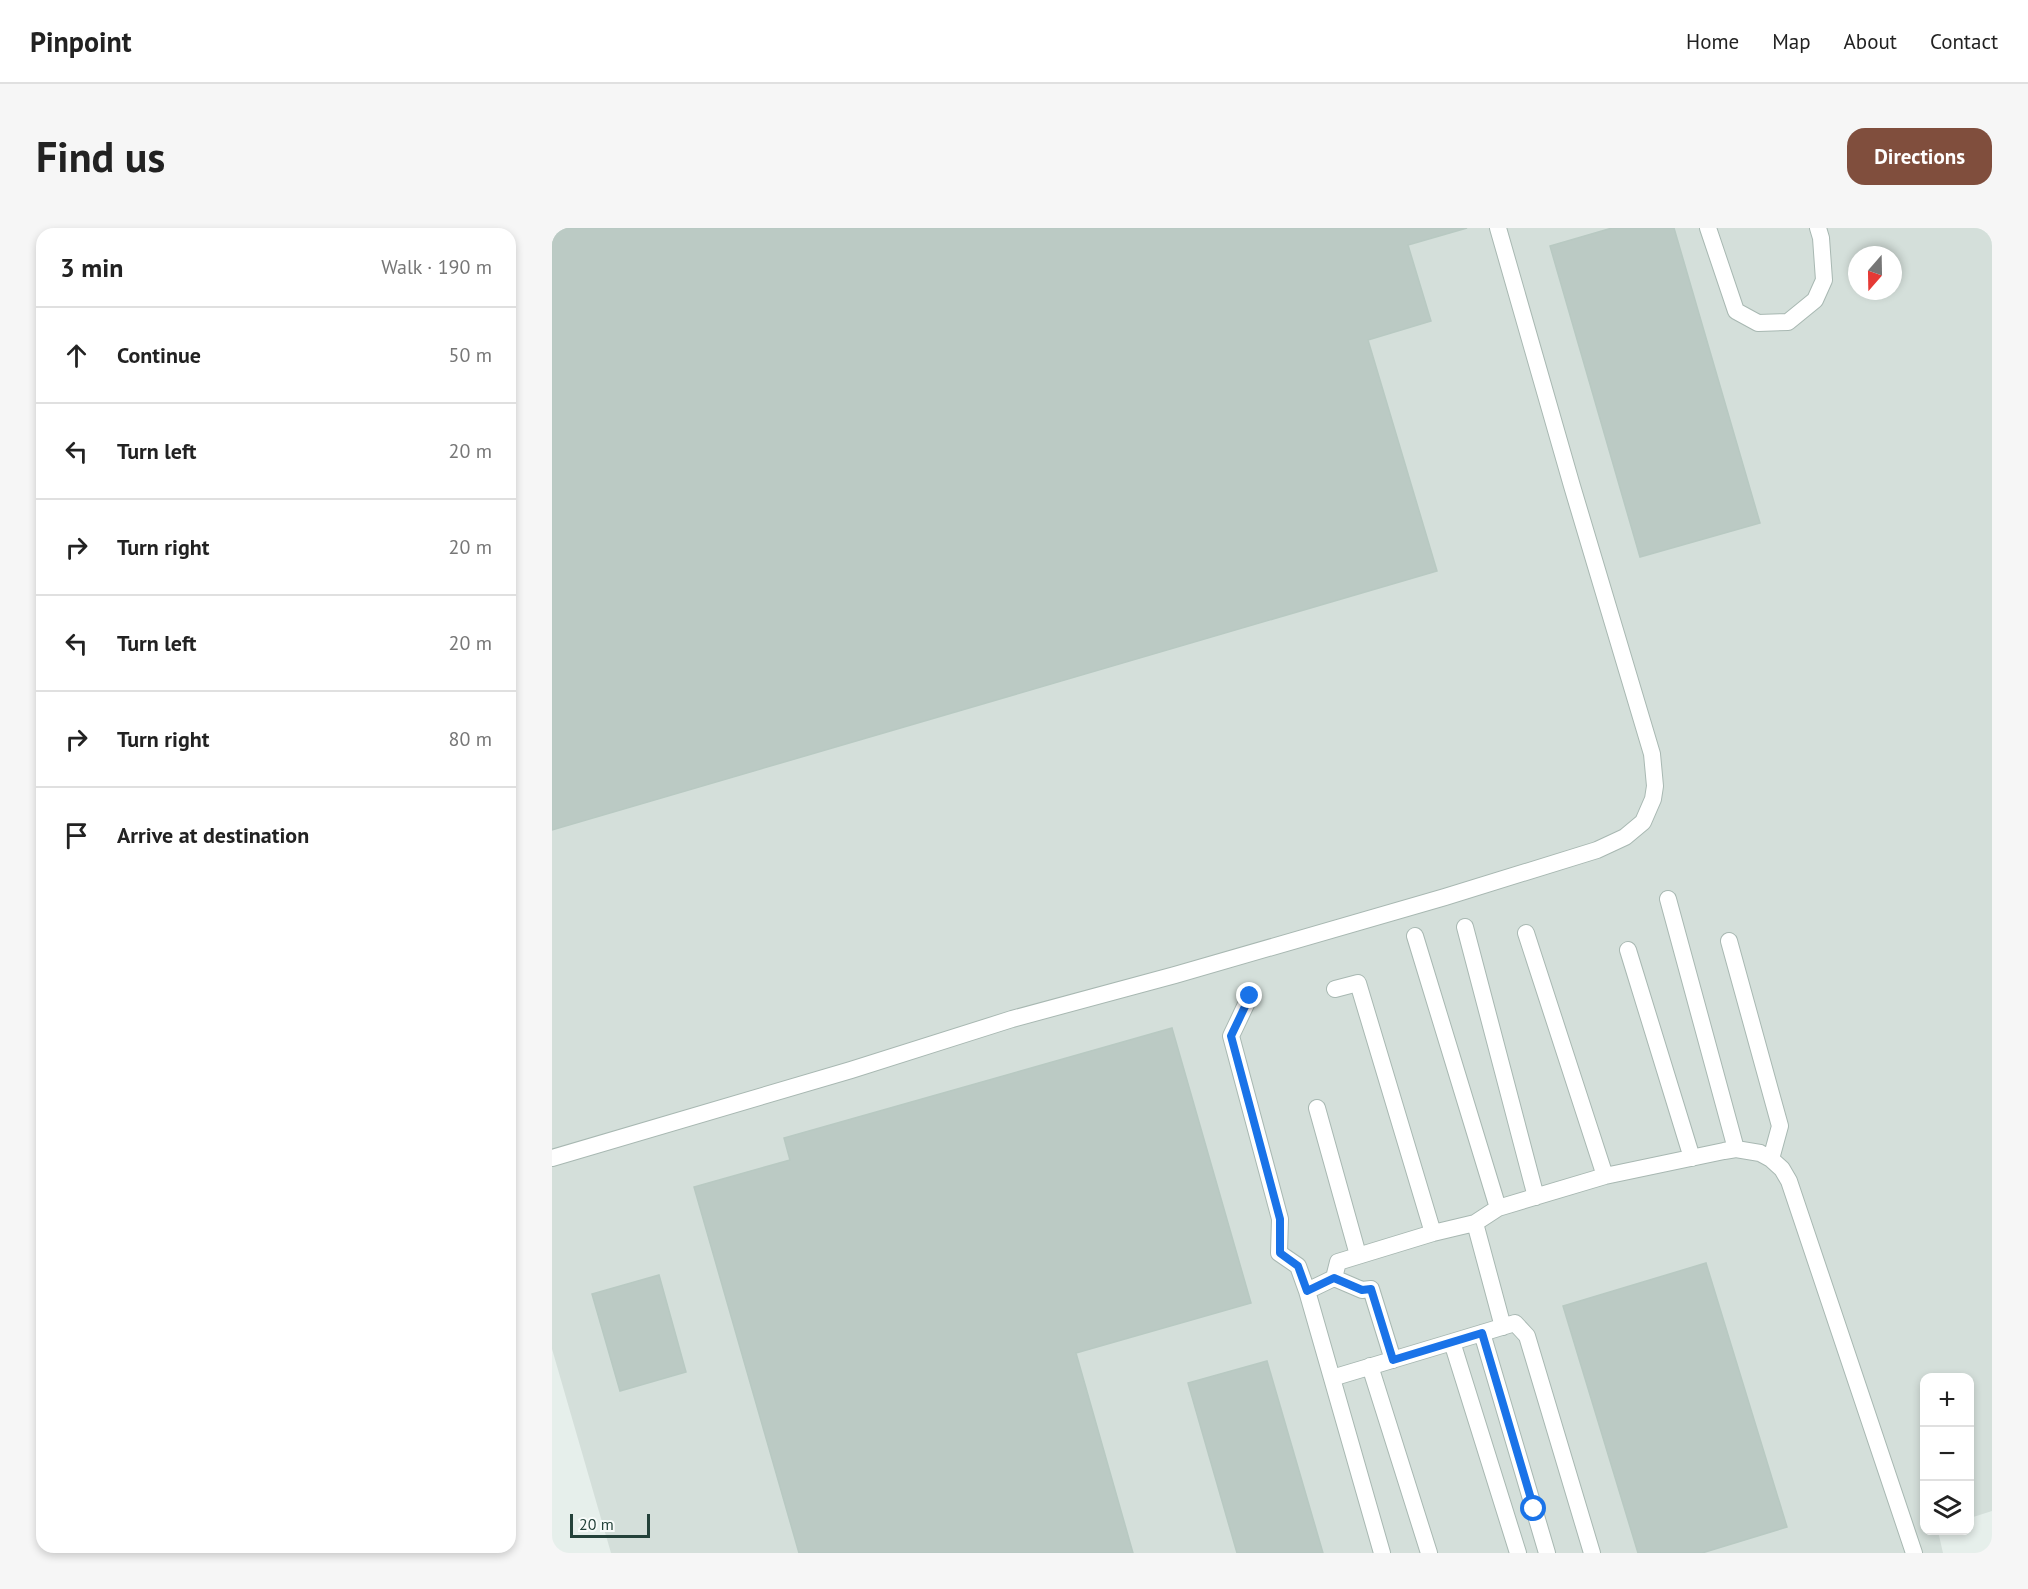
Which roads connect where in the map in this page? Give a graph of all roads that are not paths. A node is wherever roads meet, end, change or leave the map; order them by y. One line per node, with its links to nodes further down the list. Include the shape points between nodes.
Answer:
1 (1498, 228): 14 (lane, via 1652,754 1655,786 1643,822 1612,844 1543,867 1012,1019)
2 (1708, 228): 3 (lane, via 1736,310 1758,323 1788,322 1815,300 1824,280)
3 (1818, 228)
4 (1668, 899): 13 (lane)
5 (1465, 927): 18 (lane)
6 (1526, 933): 17 (lane)
7 (1415, 936): 19 (lane)
8 (1729, 940): 16 (lane, via 1780,1126)
9 (1628, 950): 15 (lane)
10 (1335, 989): 21 (lane, via 1358,983)
11 (1250, 996): 24 (lane, via 1231,1036 1280,1219 1280,1253 1298,1266)
12 (1317, 1108): 22 (lane)
13 (1736, 1149): 15 (lane); 16 (lane)
14 (552, 1158)
15 (1692, 1158): 17 (lane)
16 (1771, 1159): 36 (lane, via 1789,1181)
17 (1605, 1176): 18 (lane)
18 (1536, 1197): 19 (lane)
19 (1498, 1208): 20 (lane)
20 (1475, 1223): 21 (lane); 25 (lane)
21 (1433, 1233): 22 (lane)
22 (1358, 1255): 23 (lane, via 1338,1262)
23 (1334, 1278): 24 (lane); 28 (lane, via 1362,1290 1371,1289)
24 (1307, 1291): 30 (lane)
25 (1503, 1327): 26 (lane); 35 (lane, via 1515,1323 1527,1336)
26 (1482, 1333): 27 (lane); 34 (lane)
27 (1452, 1342): 28 (lane); 33 (lane)
28 (1393, 1360): 29 (lane)
29 (1370, 1366): 30 (lane); 32 (lane)
30 (1332, 1378): 31 (lane)
31 (1382, 1553)
32 (1429, 1553)
33 (1518, 1553)
34 (1547, 1553)
35 (1592, 1553)
36 (1914, 1553)

